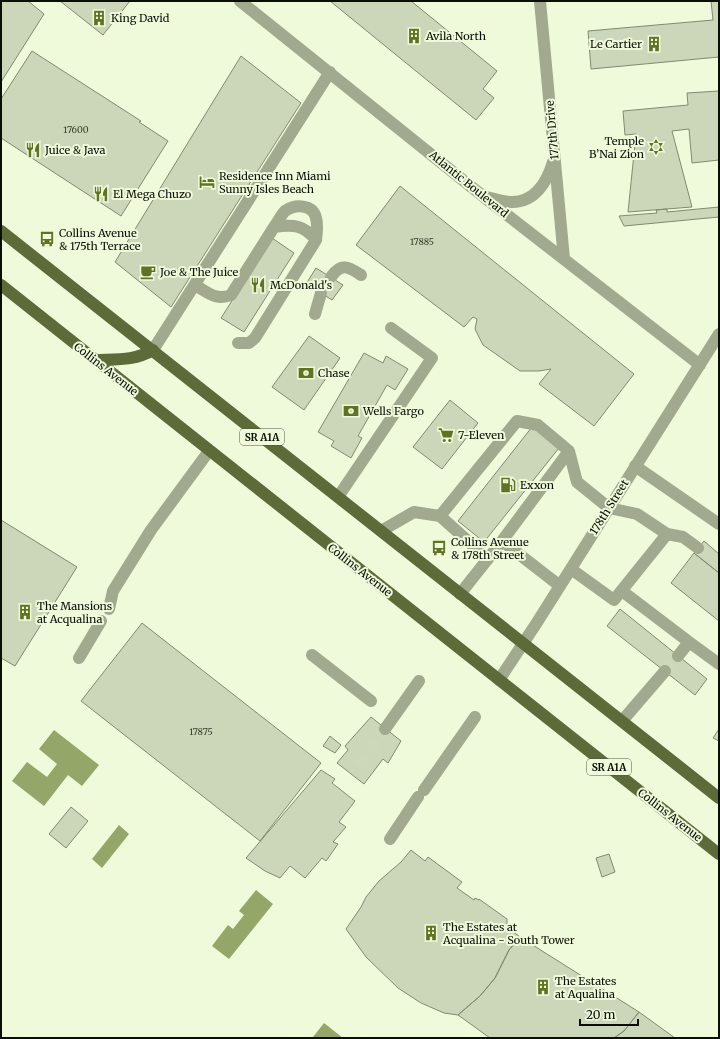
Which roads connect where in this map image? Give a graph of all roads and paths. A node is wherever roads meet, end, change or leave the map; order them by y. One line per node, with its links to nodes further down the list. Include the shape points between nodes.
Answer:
1 (240, 1): 3 (street, Atlantic Boulevard)
2 (540, 1): 4 (street, 177th Drive)
3 (330, 72): 5 (street, Atlantic Boulevard); 13 (street)
4 (555, 154): 5 (street, via 546,181 530,198 511,202); 9 (street, 177th Drive)
5 (484, 197): 9 (street, Atlantic Boulevard)
6 (274, 227): 8 (street, via 288,224 300,227 309,231); 8 (street, via 284,212 292,207 303,206 312,210 316,217); 13 (street, via 230,295 217,298)
7 (1, 230): 19 (main road, SR A1A)
8 (316, 240): 18 (street, via 255,338 249,342)
9 (564, 259): 21 (street, Atlantic Boulevard)
10 (361, 276): 11 (street, via 351,268 344,267 336,270)
11 (331, 277)
12 (1, 285): 20 (main road, Collins Avenue / SR A1A)
13 (195, 285): 19 (street)
14 (321, 293): 15 (street)
15 (315, 314)
16 (391, 328): 25 (street, via 432,358)
17 (719, 334): 21 (street, 178th Street)
18 (238, 343)
19 (153, 350): 20 (main road, via 134,358); 25 (main road, SR A1A)
20 (95, 360): 22 (main road, Collins Avenue / SR A1A)
21 (700, 365): 24 (street, 178th Street)
22 (209, 451): 38 (street, via 151,530 113,591); 47 (main road, Collins Avenue / SR A1A)
23 (569, 451): 26 (street, via 577,482); 27 (street, via 538,425 516,420); 31 (street)
24 (636, 466): 26 (street, 178th Street); 28 (street)
25 (338, 497): 29 (main road, SR A1A)
26 (609, 508): 30 (street, via 637,514); 34 (street, 178th Street)
27 (440, 516): 29 (street, via 414,512); 33 (street)
28 (719, 524)
29 (381, 531): 37 (main road, SR A1A)
30 (667, 534): 32 (street, via 683,537); 36 (street)
31 (502, 541): 33 (street); 35 (street)
32 (698, 548)
33 (488, 559): 37 (street)
34 (571, 569): 35 (street, 178th Street); 36 (street, via 614,600)
35 (560, 586): 41 (street, 178th Street)
36 (622, 590): 40 (street)
37 (460, 594): 41 (main road, SR A1A)
38 (109, 609)
39 (101, 621): 44 (street)
40 (690, 642): 43 (street); 45 (street)
41 (523, 644): 47 (street, 178th Street); 51 (main road, SR A1A)
42 (312, 655): 49 (street)
43 (678, 656)
44 (79, 658)
45 (719, 664)
46 (665, 671): 51 (street)
47 (498, 680): 55 (main road, Collins Avenue / SR A1A)
48 (419, 681): 52 (street)
49 (371, 701)
50 (475, 717): 54 (street)
51 (622, 721): 53 (main road, SR A1A)
52 (385, 729)
53 (719, 798)
54 (390, 839)
55 (719, 854)

